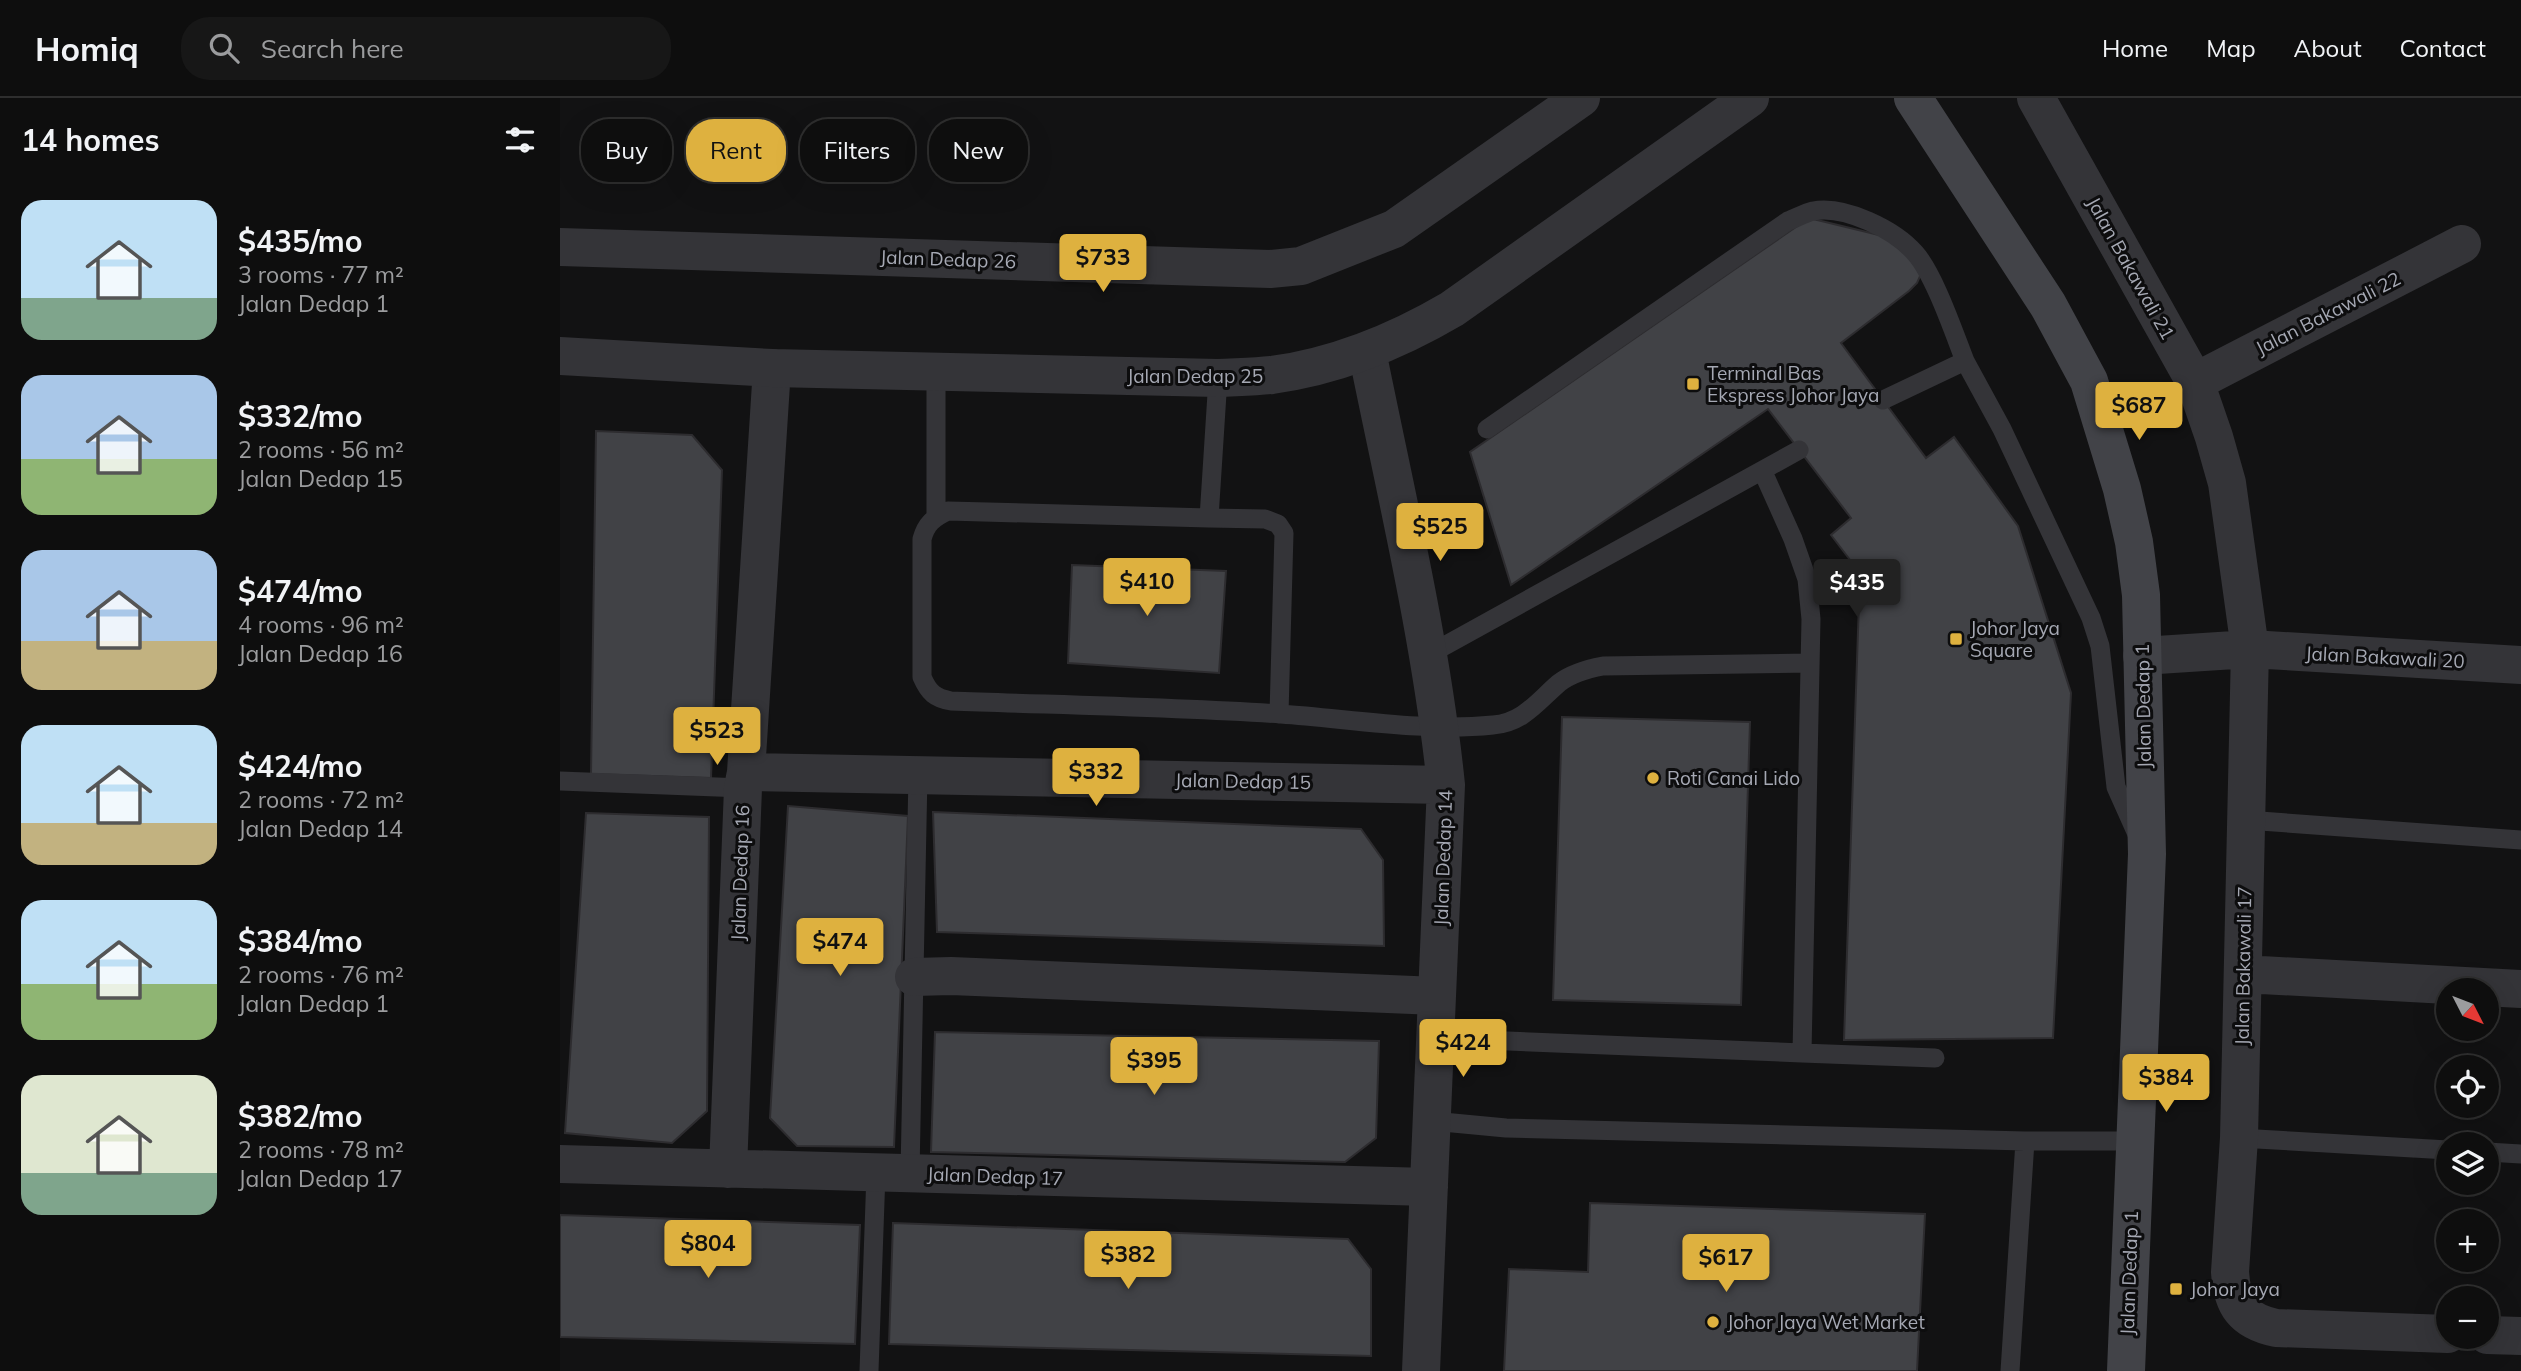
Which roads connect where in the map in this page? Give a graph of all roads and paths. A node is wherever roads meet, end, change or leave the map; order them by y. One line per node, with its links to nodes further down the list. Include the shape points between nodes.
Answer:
1 (1581, 98): 6 (street, Jalan Dedap 26, via 1394,229 1291,268)
2 (1750, 98): 7 (street, Jalan Dedap 25, via 1452,309)
3 (1913, 98): 22 (main road, Jalan Dedap 1, via 2048,305 2089,381 2134,541)
4 (2036, 98): 13 (street, Jalan Bakawali 21)
5 (2462, 244): 13 (street, Jalan Bakawali 22)
6 (560, 247)
7 (1367, 351): 12 (street, Jalan Dedap 25, via 1284,373); 21 (street, Jalan Dedap 14)
8 (560, 356): 10 (street, Jalan Dedap 25)
9 (1965, 361): 14 (lane); 15 (lane, via 1915,253 1864,219 1813,211 1788,221); 33 (lane, via 2091,618 2100,646 2116,787)
10 (772, 368): 11 (street, Jalan Dedap 25); 28 (street, Jalan Dedap 16)
11 (936, 372): 12 (street, Jalan Dedap 25); 18 (lane)
12 (1219, 379): 19 (lane)
13 (2195, 382): 20 (street, Jalan Bakawali 21, via 2227,483)
14 (1883, 400)
15 (1487, 429)
16 (1799, 450): 17 (lane)
17 (1763, 472): 21 (lane); 23 (lane, via 1807,579)
18 (936, 517): 19 (lane, via 948,511); 25 (lane, via 925,527 922,539 922,677 937,698)
19 (1209, 518): 25 (lane, via 1265,519 1278,524 1284,533)
20 (2250, 649): 22 (street, Jalan Bakawali 20); 24 (street, Jalan Bakawali 20); 31 (street, Jalan Bakawali 17)
21 (1428, 655): 26 (street, Jalan Dedap 14)
22 (2142, 656): 33 (main road, Jalan Dedap 1)
23 (1810, 663): 26 (lane, via 1588,668 1560,682 1531,710 1510,722); 39 (lane)
24 (2521, 664)
25 (1279, 714): 26 (lane)
26 (1440, 728): 30 (street, Jalan Dedap 14)
27 (918, 774): 28 (street, Jalan Dedap 15); 30 (street, Jalan Dedap 15); 35 (lane)
28 (745, 780): 29 (lane); 49 (street, Jalan Dedap 16)
29 (560, 781)
30 (1446, 785): 37 (street, Jalan Dedap 14)
31 (2246, 820): 32 (lane); 34 (street, Jalan Bakawali 17)
32 (2521, 840)
33 (2147, 854): 44 (main road, Jalan Dedap 1)
34 (2243, 974): 36 (street); 42 (street, Jalan Bakawali 17)
35 (914, 977): 37 (street); 50 (lane)
36 (2521, 989)
37 (1437, 996): 38 (street, Jalan Dedap 14)
38 (1436, 1038): 39 (lane); 41 (street, Jalan Dedap 14)
39 (1802, 1053): 40 (lane)
40 (1934, 1058)
41 (1432, 1121): 43 (lane, via 1506,1128); 51 (street, Jalan Dedap 14)
42 (2239, 1138): 45 (lane); 52 (street, Jalan Bakawali 17, via 2231,1292 2248,1317 2261,1325 2288,1330)
43 (2025, 1141): 44 (lane); 57 (lane)
44 (2135, 1141): 58 (main road, Jalan Dedap 1)
45 (2436, 1149)
46 (2499, 1153): 47 (lane)
47 (2521, 1154)
48 (560, 1164): 49 (street, Jalan Dedap 17)
49 (728, 1169): 50 (street, Jalan Dedap 17)
50 (893, 1173): 51 (street, Jalan Dedap 17); 55 (lane)
51 (1429, 1187): 56 (street, Jalan Dedap 14)
52 (2436, 1334)
53 (2499, 1335): 54 (street)
54 (2521, 1336)
55 (869, 1371)
56 (1421, 1371)
57 (2010, 1371)
58 (2126, 1371)

